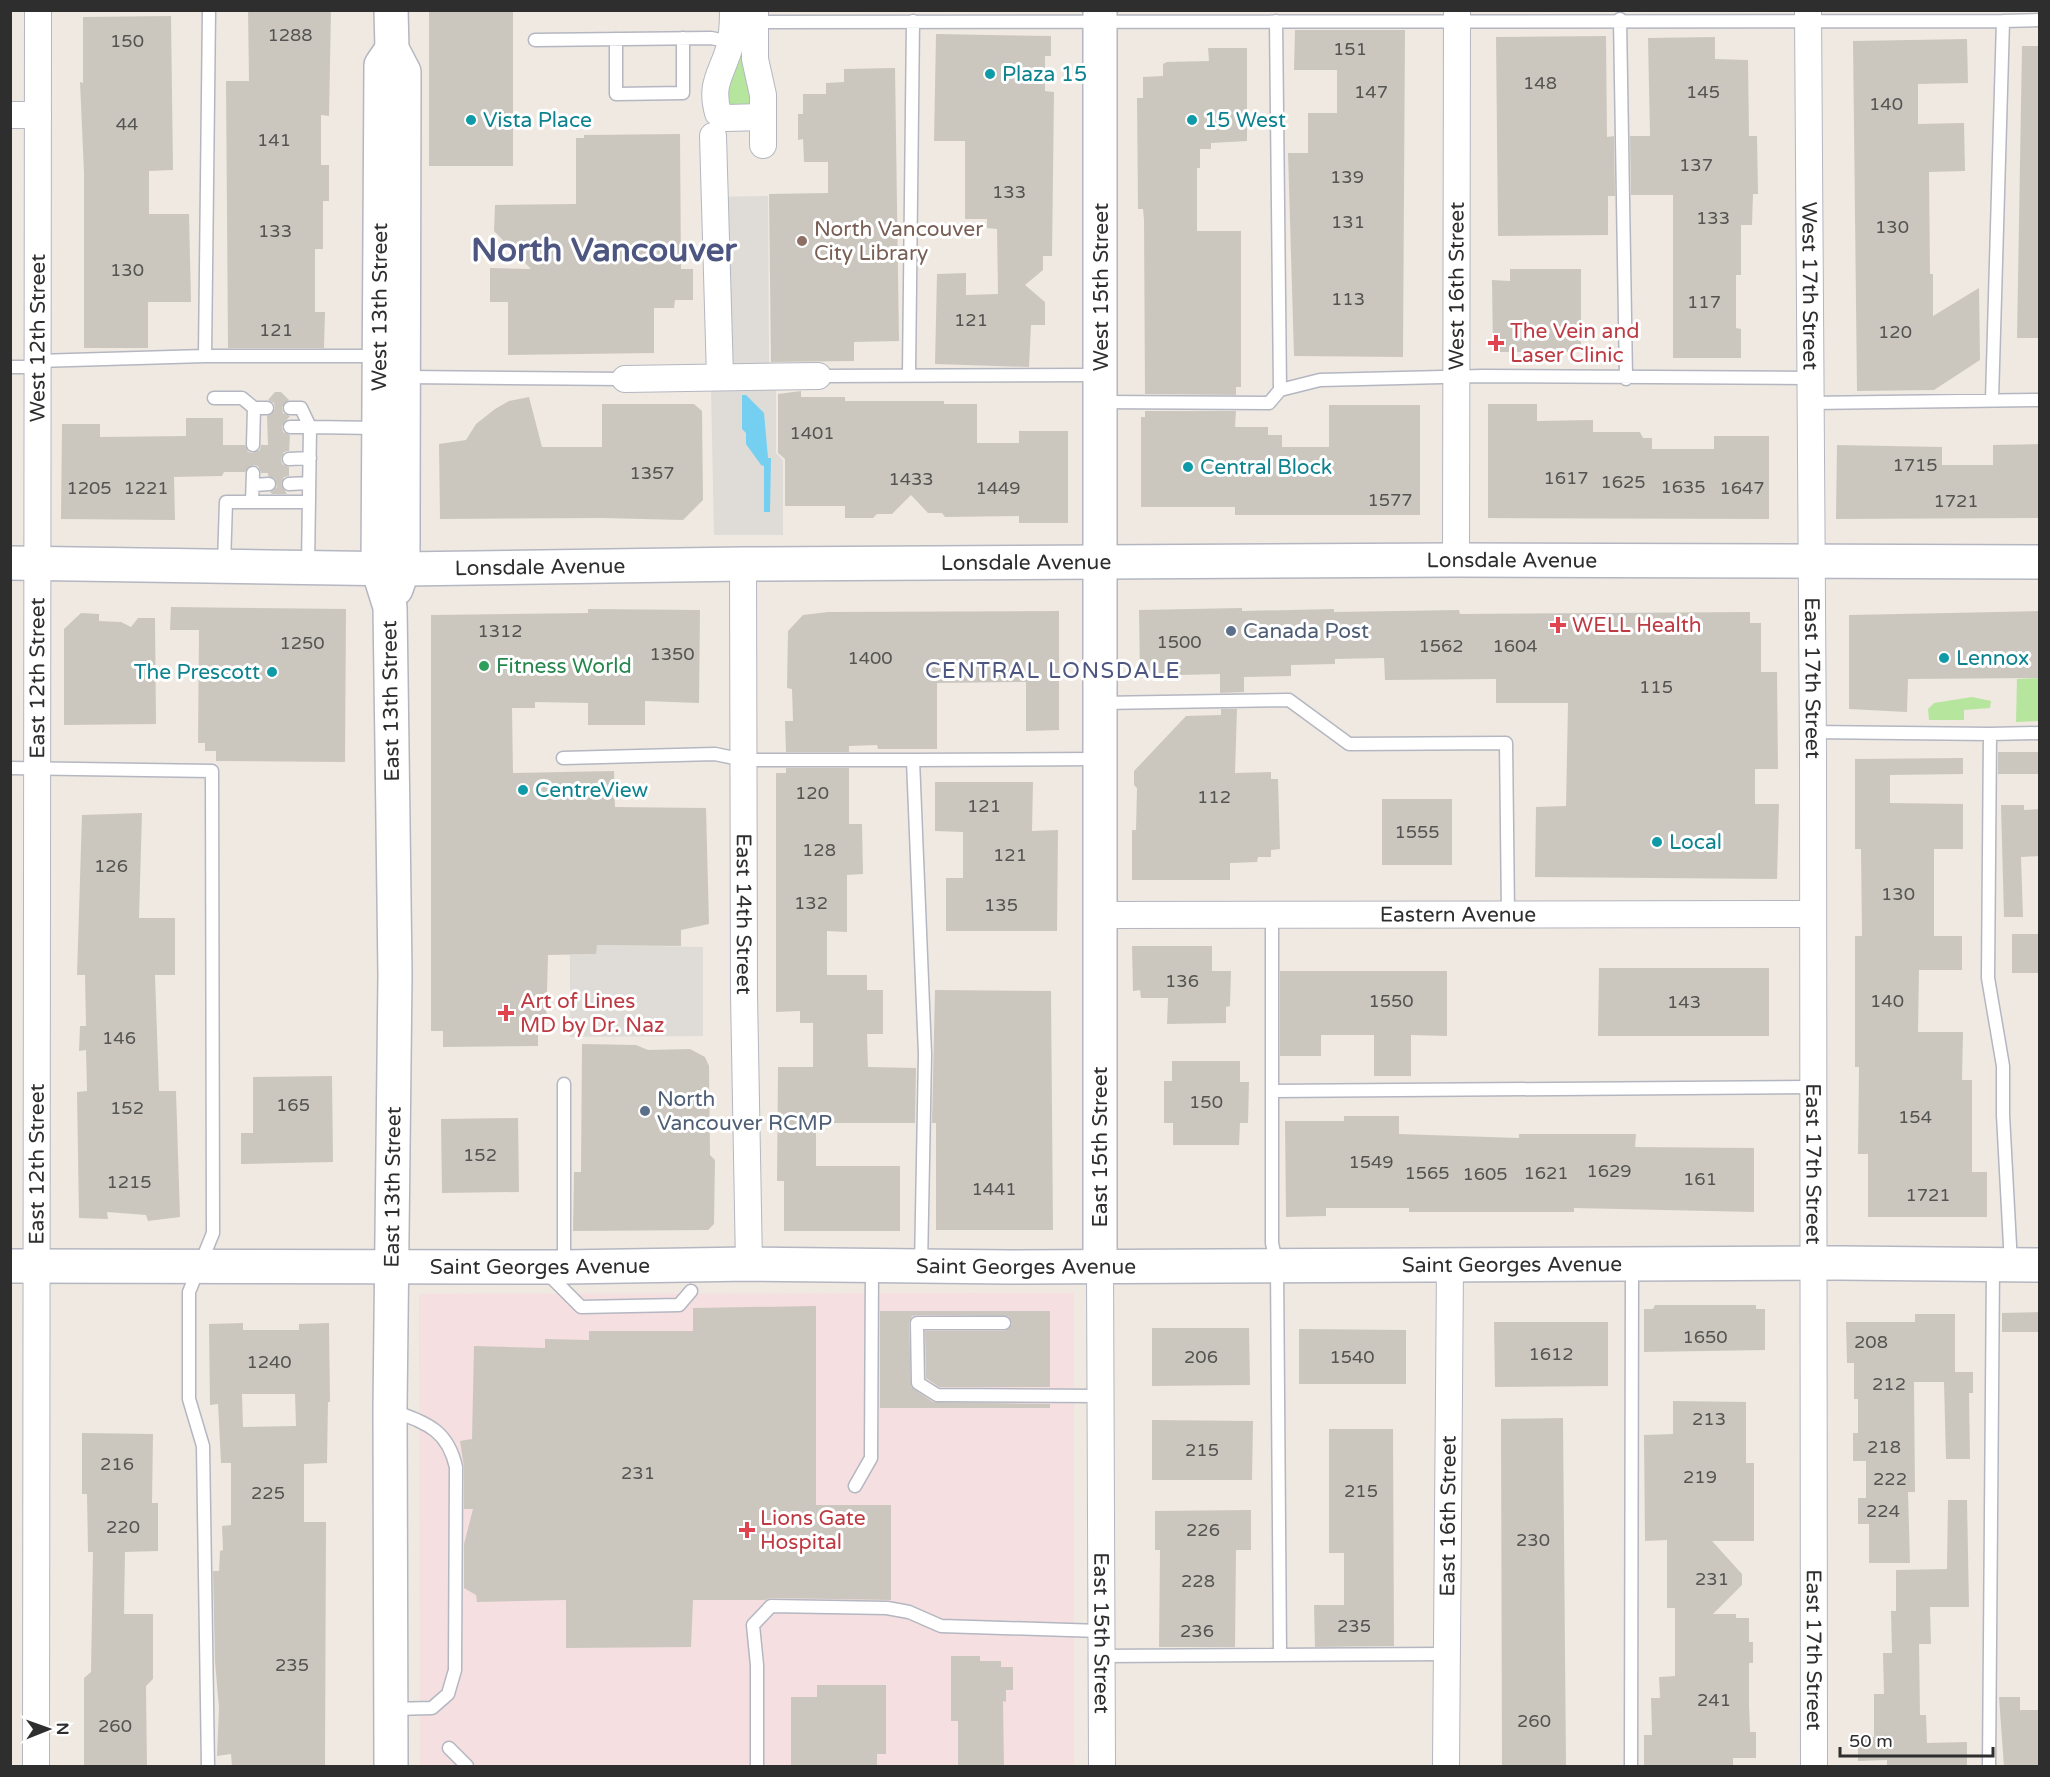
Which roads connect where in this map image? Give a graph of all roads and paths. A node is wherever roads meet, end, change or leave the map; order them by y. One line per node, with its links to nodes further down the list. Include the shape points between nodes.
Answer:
1 (39, 10): 19 (street, West 12th Street)
2 (209, 10): 23 (lane)
3 (392, 10): 17 (main road, West 13th Street)
4 (748, 14): 10 (lane); 16 (street); 20 (street, via 763,95)
5 (1808, 15): 8 (lane); 12 (lane); 36 (street, West 17th Street)
6 (1100, 16): 10 (lane); 11 (lane); 34 (main road, West 15th Street)
7 (1457, 16): 8 (lane); 11 (lane); 29 (street, West 16th Street)
8 (1620, 19): 33 (lane)
9 (2040, 20): 12 (lane)
10 (913, 21): 27 (lane)
11 (1276, 21): 35 (lane)
12 (2003, 21): 38 (lane)
13 (683, 38): 14 (lane); 14 (lane, via 683,93 616,94); 16 (lane)
14 (616, 39): 15 (lane)
15 (535, 40)
16 (731, 42): 20 (street, via 714,86 717,113 726,118)
17 (392, 49): 24 (main road, West 13th Street, via 381,65); 30 (main road, West 13th Street, via 404,72)
18 (10, 115): 19 (street)
19 (38, 115): 25 (street, West 12th Street)
20 (763, 117): 22 (street)
21 (713, 136): 31 (street)
22 (764, 145)
23 (205, 356): 24 (lane); 25 (lane)
24 (380, 356): 47 (main road, West 13th Street)
25 (38, 364): 26 (lane); 58 (street, West 12th Street)
26 (10, 367)
27 (909, 374): 28 (lane); 34 (lane)
28 (818, 376): 31 (street)
29 (1458, 376): 33 (lane); 35 (lane, via 1320,380); 56 (street, West 16th Street)
30 (406, 377): 32 (lane); 64 (main road, West 13th Street)
31 (720, 377): 32 (street)
32 (625, 379)
33 (1626, 379): 36 (lane)
34 (1101, 388): 35 (lane, via 1269,403); 60 (main road, West 15th Street)
35 (1281, 390)
36 (1810, 390): 38 (lane); 57 (street, West 17th Street)
37 (214, 398): 40 (lane, via 243,398)
38 (1992, 400): 39 (lane)
39 (2040, 400)
40 (254, 408): 41 (lane); 43 (lane)
41 (267, 408)
42 (290, 408): 46 (lane, via 301,408)
43 (254, 427): 44 (lane); 48 (lane)
44 (267, 427)
45 (290, 427): 46 (lane)
46 (310, 427): 47 (lane); 49 (lane)
47 (379, 428): 64 (main road, West 13th Street)
48 (253, 445)
49 (310, 458): 50 (lane); 51 (lane)
50 (289, 459)
51 (309, 483): 53 (lane); 55 (lane)
52 (269, 484): 54 (lane, via 253,479)
53 (289, 484)
54 (252, 501): 55 (lane); 62 (lane, via 226,502)
55 (309, 502): 63 (lane)
56 (1456, 560): 57 (main road, Lonsdale Avenue); 60 (main road, Lonsdale Avenue)
57 (1811, 561): 59 (main road, Lonsdale Avenue); 66 (street, East 17th Street)
58 (24, 562): 62 (main road, Lonsdale Avenue); 74 (street, East 12th Street)
59 (2040, 562)
60 (1099, 563): 61 (main road, Lonsdale Avenue); 65 (main road, East 15th Street)
61 (743, 564): 64 (main road, Lonsdale Avenue); 71 (street, East 14th Street)
62 (224, 566): 63 (main road, Lonsdale Avenue)
63 (308, 569): 64 (main road, Lonsdale Avenue)
64 (390, 569): 93 (main road, East 13th Street, via 395,975)
65 (1100, 703): 70 (main road, East 15th Street); 75 (lane, via 1289,700 1349,744 1506,744)
66 (1812, 732): 68 (lane); 76 (street, East 17th Street)
67 (2040, 733): 68 (lane)
68 (1990, 734): 92 (lane, via 1988,978 2003,1066)
69 (562, 758): 71 (lane, via 715,754)
70 (1100, 759): 72 (lane); 77 (main road, East 15th Street)
71 (744, 760): 72 (lane); 82 (street, East 14th Street)
72 (913, 760): 87 (lane, via 926,1054)
73 (10, 768): 74 (lane)
74 (39, 768): 84 (lane, via 212,771 213,1233); 85 (street, East 12th Street)
75 (1508, 913): 76 (street, Eastern Avenue); 78 (street, Eastern Avenue)
76 (1813, 914): 80 (street, East 17th Street)
77 (1102, 915): 78 (street, Eastern Avenue); 88 (main road, East 15th Street)
78 (1272, 915): 81 (lane)
79 (564, 1084): 94 (lane)
80 (1813, 1087): 81 (lane); 83 (street, East 17th Street)
81 (1272, 1090): 89 (lane, via 1272,1243)
82 (749, 1264): 86 (main road, Saint Georges Avenue); 94 (main road, Saint Georges Avenue)
83 (1813, 1264): 91 (main road, Saint Georges Avenue); 92 (main road, Saint Georges Avenue); 113 (street, East 17th Street)
84 (200, 1265): 85 (main road, Saint Georges Avenue); 93 (main road, Saint Georges Avenue); 106 (lane, via 189,1292 189,1399 203,1446)
85 (23, 1266): 105 (street, East 12th Street)
86 (872, 1266): 87 (main road, Saint Georges Avenue); 99 (lane, via 871,1458)
87 (921, 1266): 88 (main road, Saint Georges Avenue)
88 (1100, 1266): 89 (main road, Saint Georges Avenue); 97 (street, East 15th Street)
89 (1277, 1266): 90 (main road, Saint Georges Avenue); 102 (lane)
90 (1450, 1266): 91 (main road, Saint Georges Avenue); 101 (street, East 16th Street)
91 (1632, 1266): 112 (lane)
92 (2015, 1266): 114 (lane)
93 (393, 1267): 94 (main road, Saint Georges Avenue); 98 (main road, East 13th Street)
94 (553, 1267): 95 (lane, via 581,1307 679,1305)
95 (691, 1291)
96 (1004, 1323): 97 (lane, via 917,1323 918,1383 937,1395)
97 (1099, 1396): 100 (street, East 15th Street)
98 (390, 1409): 103 (main road, East 13th Street); 103 (lane, via 441,1434 456,1467 454,1670 448,1694 432,1708)
99 (855, 1486)
100 (1100, 1643): 102 (lane); 109 (lane, via 941,1626 909,1612 867,1606 771,1606 753,1625); 110 (street, East 15th Street)
101 (1446, 1654): 102 (lane); 111 (street, East 16th Street)
102 (1280, 1655)
103 (391, 1709): 107 (main road, East 13th Street)
104 (449, 1748): 108 (lane)
105 (36, 1767)
106 (208, 1767)
107 (391, 1767)
108 (467, 1767)
109 (757, 1767)
110 (1102, 1767)
111 (1446, 1767)
112 (1631, 1767)
113 (1814, 1767)
114 (1989, 1767)

